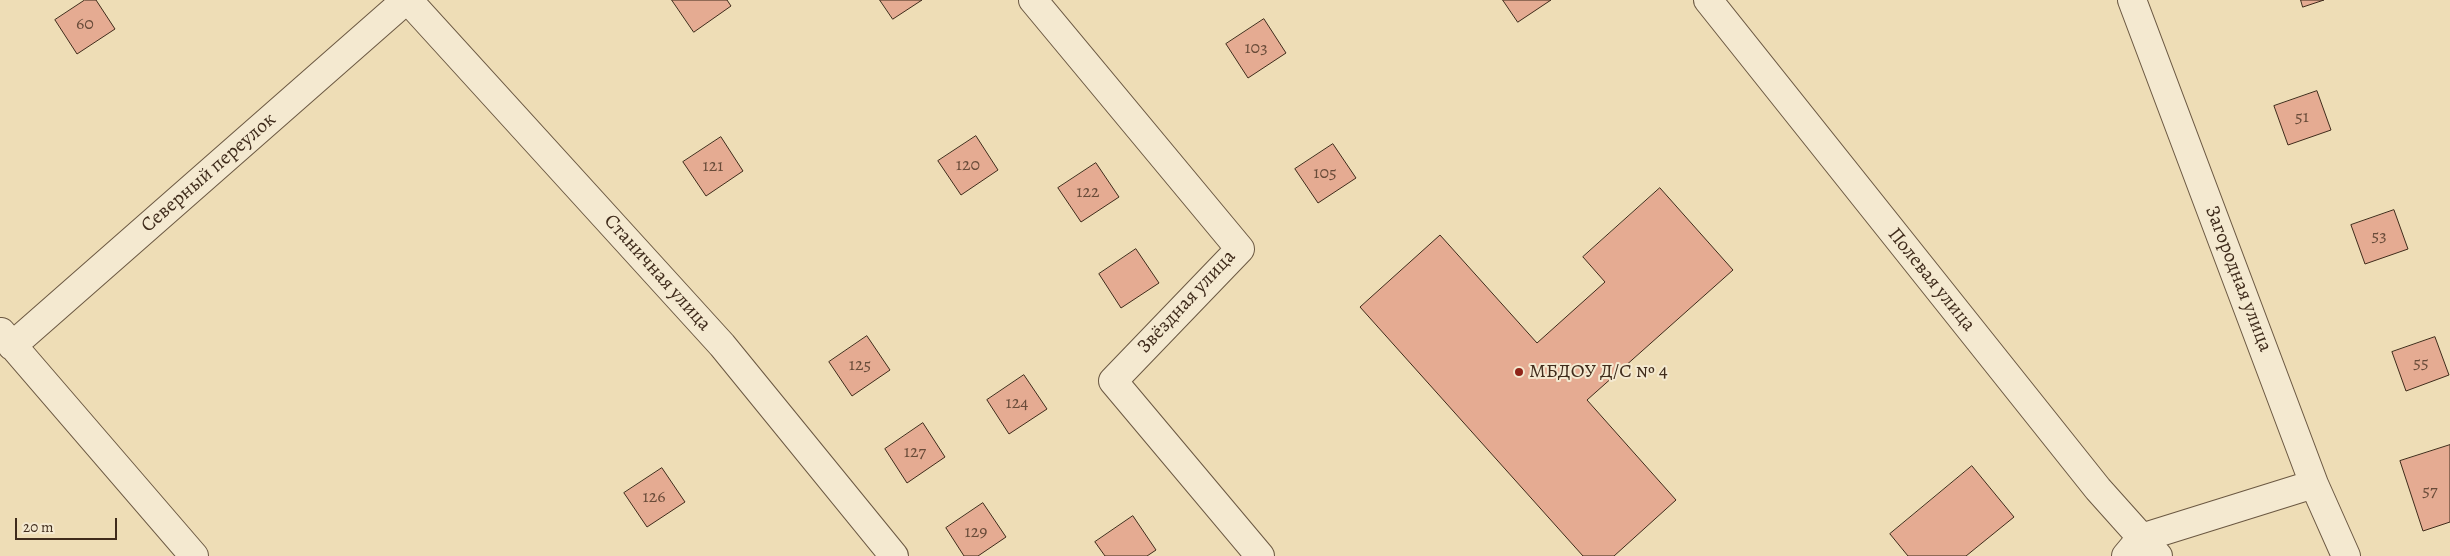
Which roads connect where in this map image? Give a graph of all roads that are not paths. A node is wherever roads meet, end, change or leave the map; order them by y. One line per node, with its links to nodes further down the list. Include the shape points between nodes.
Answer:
1 (407, 0): 5 (street, Северный переулок); 9 (street, Станичная улица, via 722,345)
2 (1033, 0): 10 (street, Звёздная улица, via 1240,249 1113,381)
3 (1708, 0): 7 (street, Полевая улица, via 2092,481)
4 (2132, 0): 6 (street, Загородная улица)
5 (6, 339): 8 (street)
6 (2314, 484): 7 (street); 11 (street, Загородная улица)
7 (2142, 550)
8 (194, 556)
9 (894, 556)
10 (1260, 556)
11 (2346, 556)

